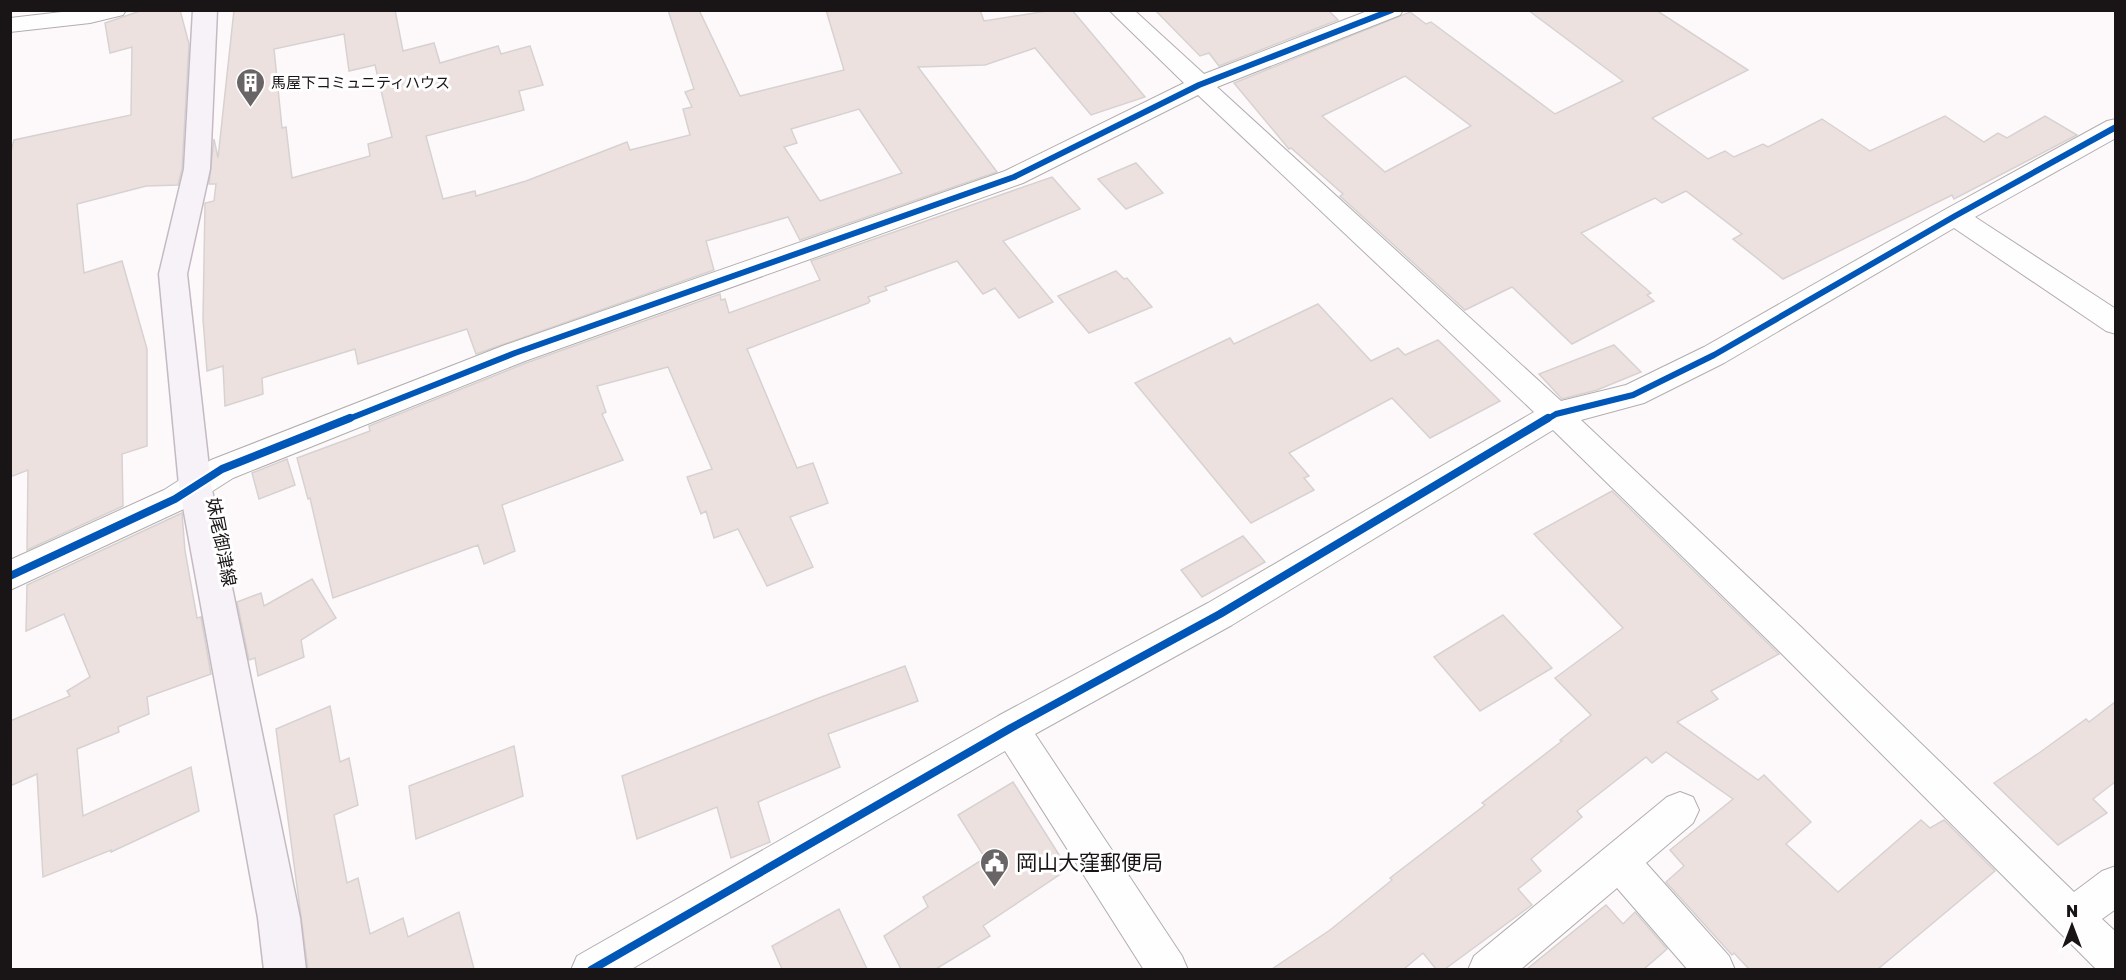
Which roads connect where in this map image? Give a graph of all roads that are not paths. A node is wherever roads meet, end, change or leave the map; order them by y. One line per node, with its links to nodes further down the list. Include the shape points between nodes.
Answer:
1 (115, 10): 5 (street, via 102,15)
2 (205, 10): 11 (main road, 妹尾御津線, via 197,169 173,274)
3 (1120, 10): 6 (street)
4 (1392, 10): 6 (street)
5 (10, 25)
6 (1199, 85): 10 (street); 11 (street, via 1014,177 515,353 222,469)
7 (2115, 127): 8 (street)
8 (1955, 216): 9 (street); 10 (street, via 1714,355 1633,395)
9 (2115, 323)
10 (1556, 414): 13 (street, via 1220,614); 17 (street)
11 (195, 485): 12 (street, via 175,499); 19 (main road, 妹尾御津線, via 277,906)
12 (10, 576)
13 (1011, 728): 20 (street); 21 (street)
14 (1680, 810): 15 (street)
15 (1618, 861): 22 (street); 23 (street)
16 (2115, 885): 17 (street)
17 (2072, 917): 18 (street)
18 (2115, 960)
19 (285, 969)
20 (591, 969)
21 (1168, 969)
22 (1488, 969)
23 (1715, 969)

